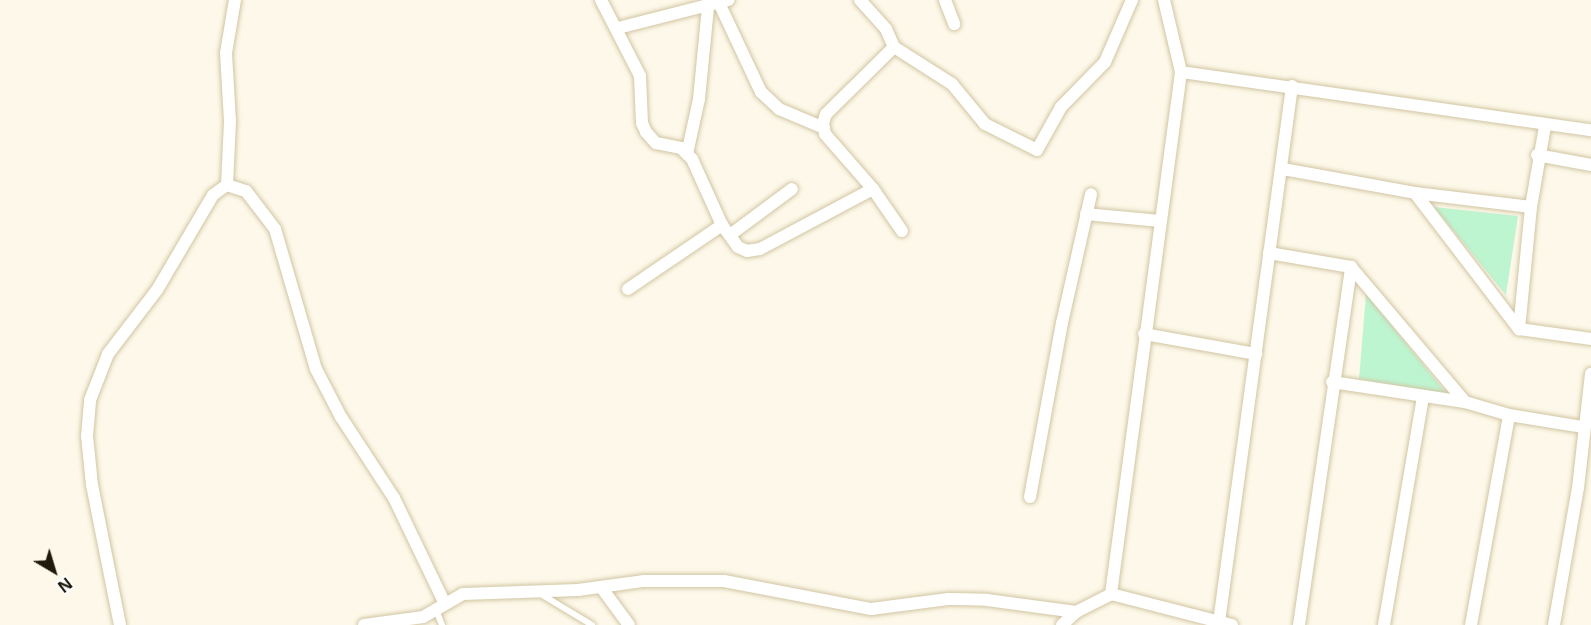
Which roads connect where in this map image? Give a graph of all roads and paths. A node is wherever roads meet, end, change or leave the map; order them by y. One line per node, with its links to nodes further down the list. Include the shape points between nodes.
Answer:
1 (236, 0): 20 (street, via 226,53 230,122)
2 (601, 0): 9 (street)
3 (860, 0): 10 (street, via 886,29)
4 (945, 0): 8 (street)
5 (1132, 0): 10 (street, via 1105,62 1061,107 1037,150 985,124 952,84)
6 (1164, 0): 11 (street)
7 (719, 4): 9 (street); 14 (street, via 761,92 780,109); 16 (street)
8 (954, 24)
9 (618, 28): 16 (street, via 640,76 642,123 646,132 656,143 681,148)
10 (894, 47): 14 (street, via 826,114)
11 (1180, 72): 12 (street); 27 (street)
12 (1292, 86): 13 (street); 19 (street)
13 (1545, 126): 15 (street); 17 (street)
14 (824, 128): 22 (street)
15 (1591, 130)
16 (687, 154): 28 (street, via 705,182)
17 (1537, 155): 18 (street); 25 (street)
18 (1591, 165)
19 (1283, 169): 24 (street); 30 (street)
20 (227, 185): 49 (street, via 246,191 275,229 316,369 341,417 394,498); 52 (street, via 213,195 157,290 108,354 90,400 87,436 92,485)
21 (792, 189): 28 (street)
22 (873, 189): 28 (street, via 760,249 747,251); 29 (street)
23 (1091, 194): 26 (street)
24 (1415, 194): 25 (street); 33 (street)
25 (1531, 207): 33 (street)
26 (1086, 214): 27 (street); 45 (street)
27 (1160, 221): 34 (street)
28 (726, 230): 32 (street)
29 (902, 231)
30 (1269, 253): 31 (street); 36 (street)
31 (1351, 267): 38 (street); 40 (street)
32 (628, 289)
33 (1519, 329): 35 (street)
34 (1144, 334): 36 (street); 48 (street)
35 (1591, 339)
36 (1256, 354): 51 (street)
37 (1591, 374): 42 (street)
38 (1332, 382): 39 (street); 59 (street)
39 (1423, 398): 40 (street); 60 (street)
40 (1465, 402): 41 (street)
41 (1509, 415): 42 (street); 61 (street)
42 (1582, 427): 43 (street)
43 (1578, 488): 44 (street); 62 (street)
44 (1591, 489)
45 (1030, 497)
46 (601, 586): 47 (street); 50 (street, via 644,581 724,581 871,609 948,599); 56 (street)
47 (536, 591): 49 (street, via 463,594); 55 (lane)
48 (1111, 594): 50 (street); 51 (street)
49 (440, 606): 53 (street, via 423,617); 54 (lane)
50 (1076, 612): 57 (street)
51 (1219, 622): 58 (street)
52 (120, 625)
53 (364, 625)
54 (442, 625)
55 (592, 625)
56 (629, 625)
57 (1062, 625)
58 (1233, 625)
59 (1299, 625)
60 (1384, 625)
61 (1471, 625)
62 (1554, 625)

